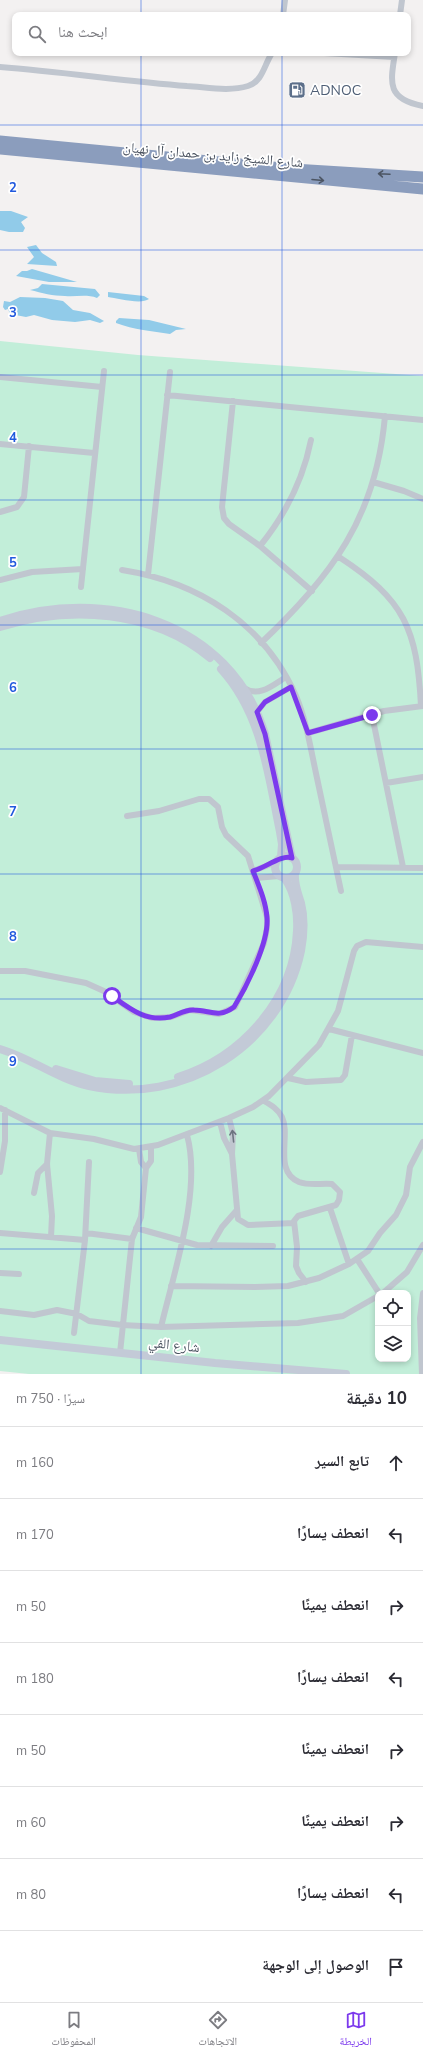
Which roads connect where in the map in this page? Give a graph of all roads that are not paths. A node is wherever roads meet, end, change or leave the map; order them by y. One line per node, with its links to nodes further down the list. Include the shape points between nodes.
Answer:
1 (285, 0): 3 (street)
2 (402, 0): 4 (street)
3 (284, 12)
4 (400, 12)
5 (271, 56): 7 (street, via 256,82 232,89 147,83 80,73)
6 (394, 56): 8 (street, via 391,80 395,93 407,103)
7 (0, 67)
8 (423, 106)
9 (0, 141): 11 (highway, شارع الشيخ زايد بن حمدان آل نهيان, one-way to 9, via 293,169)
10 (0, 149): 12 (highway, شارع الشيخ زايد بن حمدان آل نهيان, one-way to 12)
11 (423, 177)
12 (423, 189)
13 (104, 371): 16 (street)
14 (170, 372): 17 (street)
15 (0, 377): 16 (street)
16 (102, 388): 24 (street)
17 (167, 395): 18 (street); 32 (street)
18 (233, 401): 19 (street); 28 (street, via 222,510 226,521)
19 (385, 416): 20 (street); 25 (street, via 381,453)
20 (423, 420)
21 (311, 440): 28 (street, via 296,491 277,525)
22 (0, 444): 23 (street)
23 (29, 446): 24 (street); 27 (street, via 24,497 17,507)
24 (94, 453): 30 (street)
25 (373, 482): 26 (street); 29 (street, via 359,520)
26 (423, 498)
27 (0, 512)
28 (260, 546): 35 (street)
29 (339, 557): 35 (street); 44 (street, via 374,583 390,599 403,618 416,652)
30 (83, 569): 33 (street, via 32,572); 34 (street)
31 (122, 570): 32 (street)
32 (148, 575): 38 (street, via 175,582 205,596 232,615)
33 (0, 580)
34 (82, 587)
35 (312, 591): 38 (street)
36 (0, 622): 42 (street, via 30,613 69,609 111,610 150,618 174,627 196,640 223,663)
37 (0, 627): 52 (street, via 53,616 108,616 164,629 202,652 232,683 255,723 280,832 282,844)
38 (261, 643): 39 (street)
39 (286, 677): 40 (street); 41 (street)
40 (270, 686): 42 (street, via 256,692); 43 (street)
41 (291, 687): 43 (street); 47 (street)
42 (243, 688): 45 (street)
43 (276, 695): 45 (street, via 265,702)
44 (422, 706): 46 (street)
45 (257, 712): 51 (street, via 265,734)
46 (372, 715): 47 (street); 49 (street)
47 (308, 733): 53 (street)
48 (423, 777): 49 (street)
49 (386, 783): 54 (street)
50 (127, 816): 56 (street, via 160,811 199,799 209,799 218,806 226,835 245,853)
51 (292, 858): 52 (street); 57 (street, via 297,865)
52 (278, 859): 56 (street); 58 (street, via 275,870)
53 (336, 867): 54 (street); 60 (street)
54 (403, 867): 55 (street)
55 (423, 868)
56 (253, 871): 59 (street)
57 (295, 874): 58 (street, via 291,878); 66 (street, via 304,934 292,980 278,1007 259,1033 240,1051 217,1066 199,1076 171,1084 116,1089 67,1079)
58 (282, 877): 59 (street); 65 (street, via 294,900 297,926 295,949 288,974 262,1020 237,1045 218,1059 167,1080 145,1084 117,1084 73,1075 24,1052)
59 (256, 878): 62 (street, via 266,911 267,934 240,998 227,1012 215,1014 190,1010 165,1018 146,1016 129,1009 106,992 86,983 24,971)
60 (341, 891)
61 (423, 947): 63 (street, via 366,942 357,946 341,1003)
62 (0, 971)
63 (330, 1029): 64 (street); 68 (street, via 313,1052)
64 (352, 1035): 67 (street); 68 (street, via 345,1075 341,1080 306,1082)
65 (0, 1044)
66 (0, 1049)
67 (423, 1053)
68 (288, 1078): 69 (street)
69 (264, 1100): 71 (street); 84 (street, via 276,1109 283,1121 285,1162 289,1175 302,1183 330,1184 337,1187 340,1192 339,1200)
70 (2, 1109): 73 (street); 82 (street, via 5,1141)
71 (229, 1118): 72 (street); 78 (street, one-way to 71, via 234,1140)
72 (220, 1122): 74 (street); 78 (street)
73 (50, 1133): 77 (street); 80 (street)
74 (187, 1135): 76 (street); 93 (street, via 191,1153 190,1175)
75 (423, 1142): 97 (street, via 410,1167 406,1194 396,1215 371,1247)
76 (151, 1147): 77 (street); 81 (street, via 151,1161)
77 (139, 1149): 81 (street, via 141,1162)
78 (232, 1154): 85 (street)
79 (89, 1162): 89 (street)
80 (46, 1164): 83 (street, via 38,1173); 90 (street, via 52,1216)
81 (146, 1168): 87 (street, via 141,1217)
82 (0, 1172)
83 (34, 1193)
84 (330, 1208): 86 (street, via 298,1216); 98 (street)
85 (237, 1210): 86 (street, via 238,1219 246,1225); 95 (street, via 222,1227)
86 (294, 1223): 101 (street, via 297,1240 296,1266)
87 (136, 1228): 91 (street); 93 (street)
88 (0, 1233): 90 (street)
89 (86, 1233): 91 (street); 92 (street)
90 (51, 1237): 92 (street)
91 (132, 1239): 109 (street)
92 (86, 1240): 108 (street)
93 (182, 1240): 95 (street); 102 (street)
94 (423, 1245): 104 (street, via 407,1272)
95 (211, 1246): 96 (street)
96 (273, 1246)
97 (357, 1259): 98 (street); 103 (street)
98 (349, 1264): 101 (street)
99 (0, 1273): 100 (street)
100 (19, 1274)
101 (306, 1282): 102 (street, via 267,1287)
102 (171, 1286): 110 (street)
103 (377, 1290)
104 (386, 1290)
105 (423, 1293): 115 (street, via 420,1318)
106 (375, 1298): 110 (street, via 343,1316 313,1322)
107 (0, 1311): 108 (street, via 34,1315 57,1310)
108 (77, 1314): 109 (street, via 86,1320); 111 (street)
109 (122, 1326): 110 (street); 113 (street)
110 (161, 1327)
111 (74, 1333)
112 (0, 1340): 113 (street, شارع الفي)
113 (120, 1353): 114 (street, شارع الفي)
114 (346, 1374)
115 (422, 1374)

